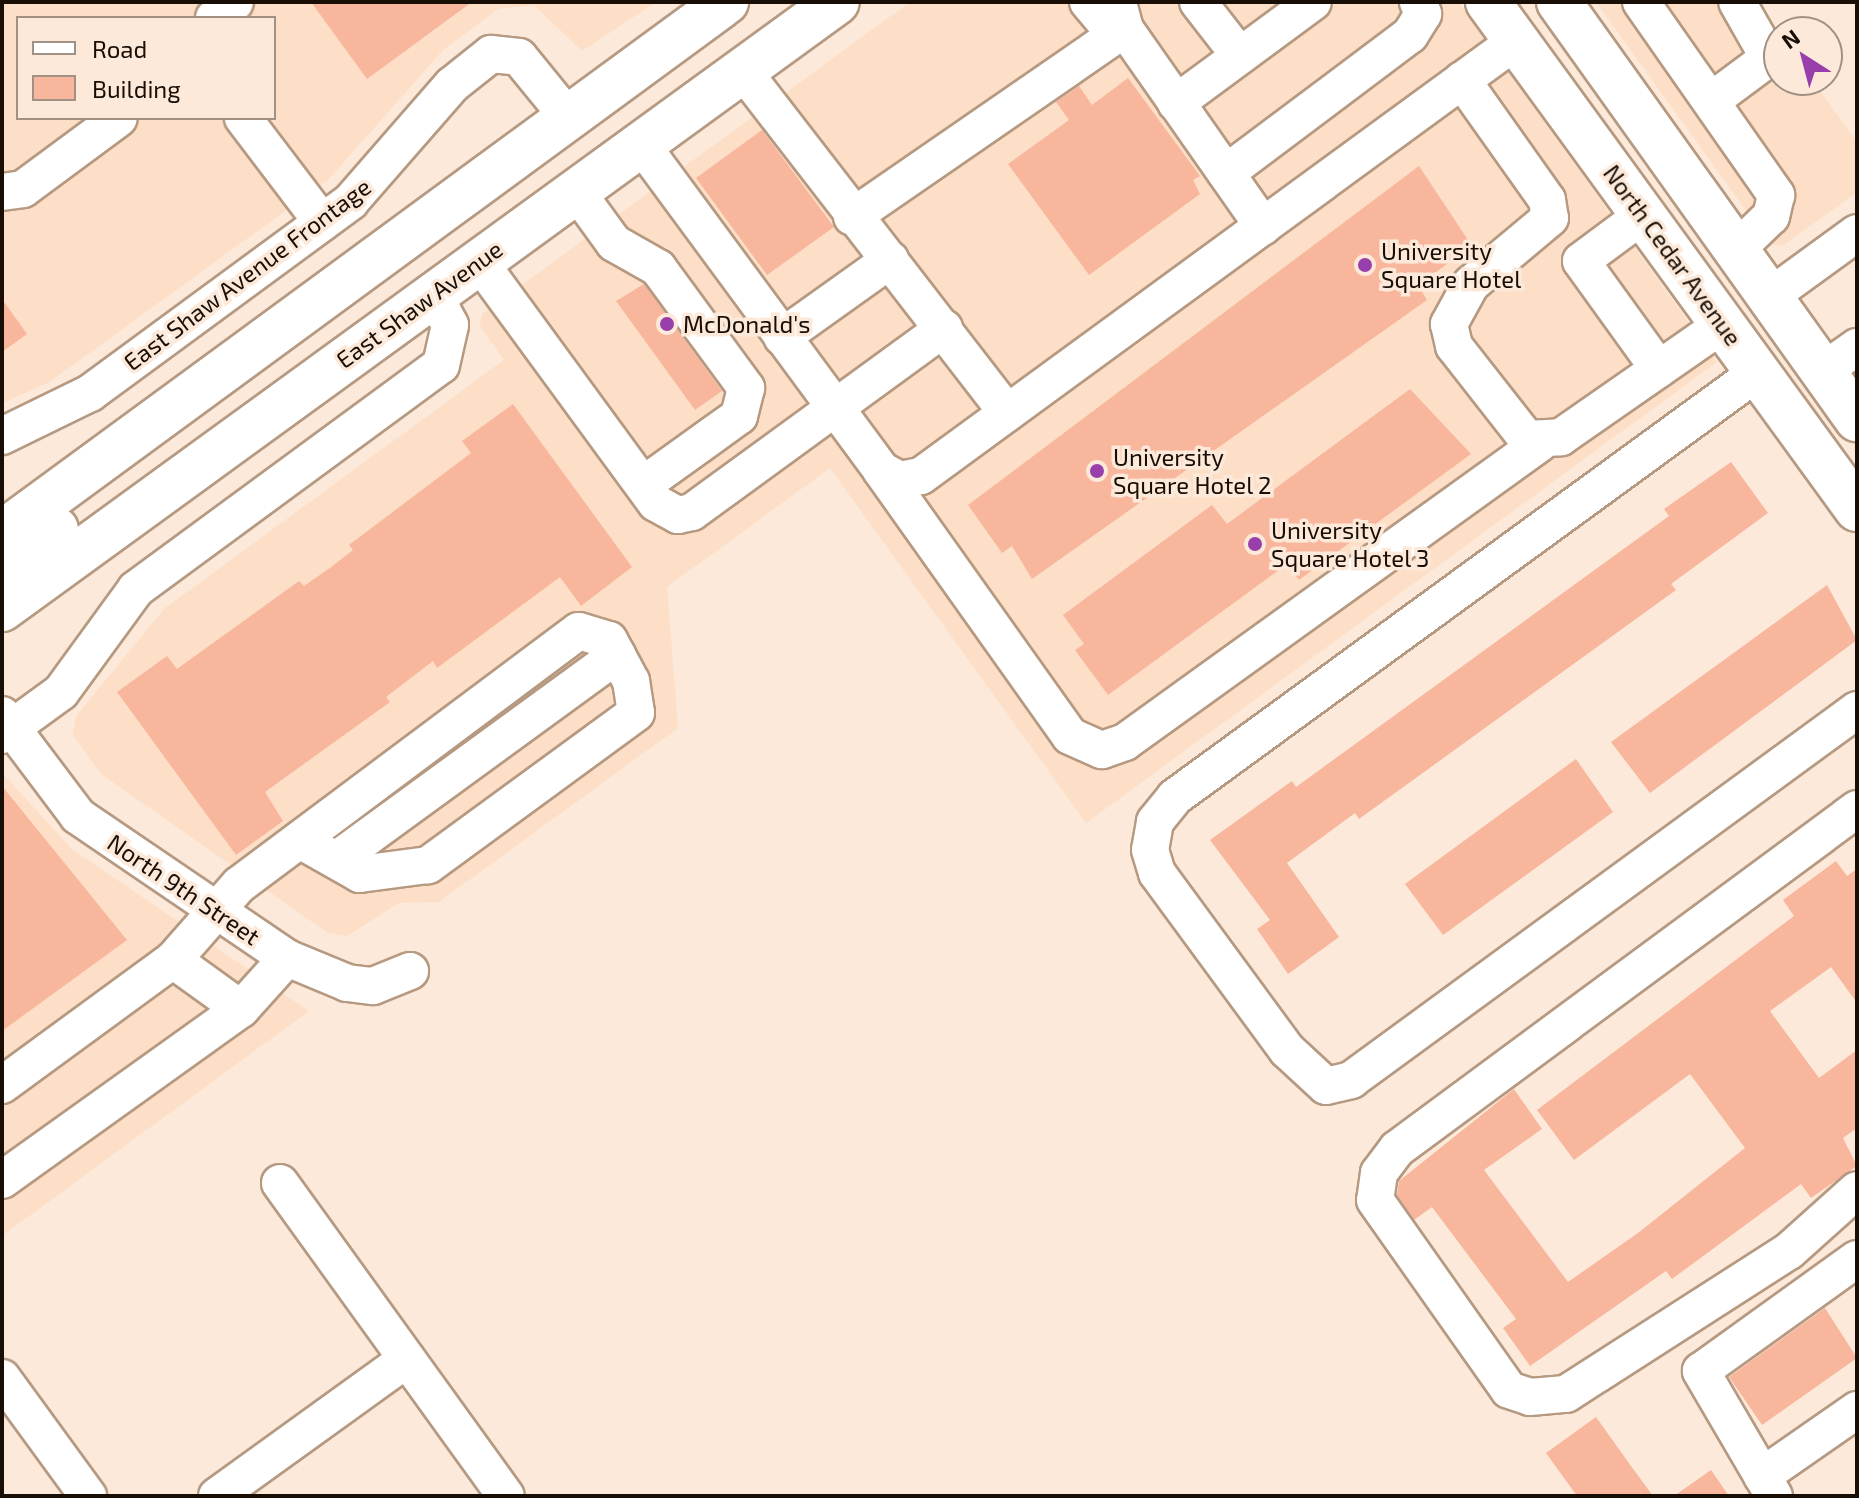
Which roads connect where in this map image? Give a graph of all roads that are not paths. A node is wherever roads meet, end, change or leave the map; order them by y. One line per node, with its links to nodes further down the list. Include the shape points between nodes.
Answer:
1 (235, 2): 12 (street)
2 (726, 2): 20 (main road)
3 (837, 2): 16 (main road, East Shaw Avenue)
4 (1088, 2): 13 (street, via 1110,28)
5 (1198, 2): 15 (street)
6 (1313, 2): 15 (street)
7 (1418, 2): 24 (street, via 1423,14 1410,35)
8 (1488, 2): 14 (main road, North Cedar Avenue)
9 (1559, 2): 32 (main road)
10 (1641, 2): 18 (street)
11 (1737, 2): 18 (street, via 1769,58)
12 (217, 16)
13 (1121, 16): 19 (street); 28 (street)
14 (1516, 41): 17 (street); 27 (main road, North Cedar Avenue); 32 (main road, via 1542,36 1557,45 1613,116)
15 (1240, 56): 19 (street)
16 (743, 71): 23 (main road, East Shaw Avenue); 28 (street)
17 (1462, 80): 30 (street); 48 (street, via 1547,200 1550,218 1456,301 1449,324 1454,346 1527,439)
18 (1711, 101): 32 (street, via 1776,195 1771,216)
19 (1176, 103): 24 (street)
20 (568, 117): 29 (street, East Shaw Avenue Frontage, via 519,57 491,54 452,85 373,181); 35 (main road)
21 (116, 120): 25 (street, via 23,189)
22 (245, 120): 29 (street)
23 (641, 144): 26 (main road, East Shaw Avenue); 40 (street)
24 (1226, 173): 30 (street)
25 (2, 192)
26 (577, 192): 33 (main road, East Shaw Avenue); 50 (street, via 614,243 658,268 746,388 739,416)
27 (1643, 215): 37 (main road, via 1685,227 1737,293); 38 (main road, North Cedar Avenue); 42 (street, via 1581,261)
28 (852, 217): 34 (street)
29 (322, 222): 47 (street, East Shaw Avenue Frontage, via 90,393)
30 (1263, 226): 45 (street)
31 (1857, 233): 37 (street)
32 (1725, 234): 37 (main road)
33 (478, 260): 36 (main road, East Shaw Avenue); 50 (street)
34 (890, 260): 39 (street); 40 (street)
35 (356, 271): 52 (main road); 53 (main road, via 272,371)
36 (433, 293): 54 (main road, East Shaw Avenue); 57 (street, via 450,325 441,365 136,589 61,692)
37 (1769, 297): 41 (main road)
38 (1725, 323): 41 (main road, via 1756,325 1795,367); 42 (street); 43 (main road, North Cedar Avenue)
39 (944, 328): 44 (street); 45 (street)
40 (782, 337): 44 (street)
41 (1840, 359): 46 (main road)
42 (1659, 369): 48 (street, via 1561,437)
43 (1758, 372): 51 (main road, North Cedar Avenue); 56 (street, via 1175,797 1155,822 1150,850 1157,873 1287,1050 1326,1086 1351,1080)
44 (834, 408): 49 (street); 50 (street, via 692,512 666,512)
45 (1007, 413): 49 (street, via 921,476 900,480)
46 (1857, 419)
47 (2, 436)
48 (1540, 443): 49 (street, via 1125,742 1102,750 1070,736)
49 (881, 470)
50 (643, 485)
51 (1857, 509)
52 (2, 533)
53 (2, 569)
54 (2, 609)
55 (617, 655): 59 (street, via 609,640 579,631); 60 (street); 60 (street, via 631,681 636,713 453,847 404,870 360,874)
56 (1857, 710)
57 (5, 726): 61 (street, North 9th Street, via 78,816)
58 (1857, 809): 69 (street, via 1397,1149 1379,1173 1375,1200 1509,1390 1530,1397 1566,1394 1789,1251)
59 (300, 840): 60 (street); 61 (street)
60 (336, 860)
61 (217, 911): 62 (street, North 9th Street); 63 (street)
62 (287, 958): 64 (street, North 9th Street, via 347,983 373,986); 65 (street)
63 (173, 960): 65 (street); 66 (street)
64 (410, 971)
65 (241, 1009): 67 (street)
66 (2, 1085)
67 (2, 1180)
68 (280, 1183): 71 (street)
69 (1857, 1190)
70 (1857, 1259): 74 (street, via 1701,1371)
71 (407, 1359): 76 (street); 77 (street)
72 (2, 1378): 75 (street)
73 (1857, 1410): 74 (street)
74 (1768, 1486)
75 (88, 1496)
76 (217, 1496)
77 (506, 1496)

